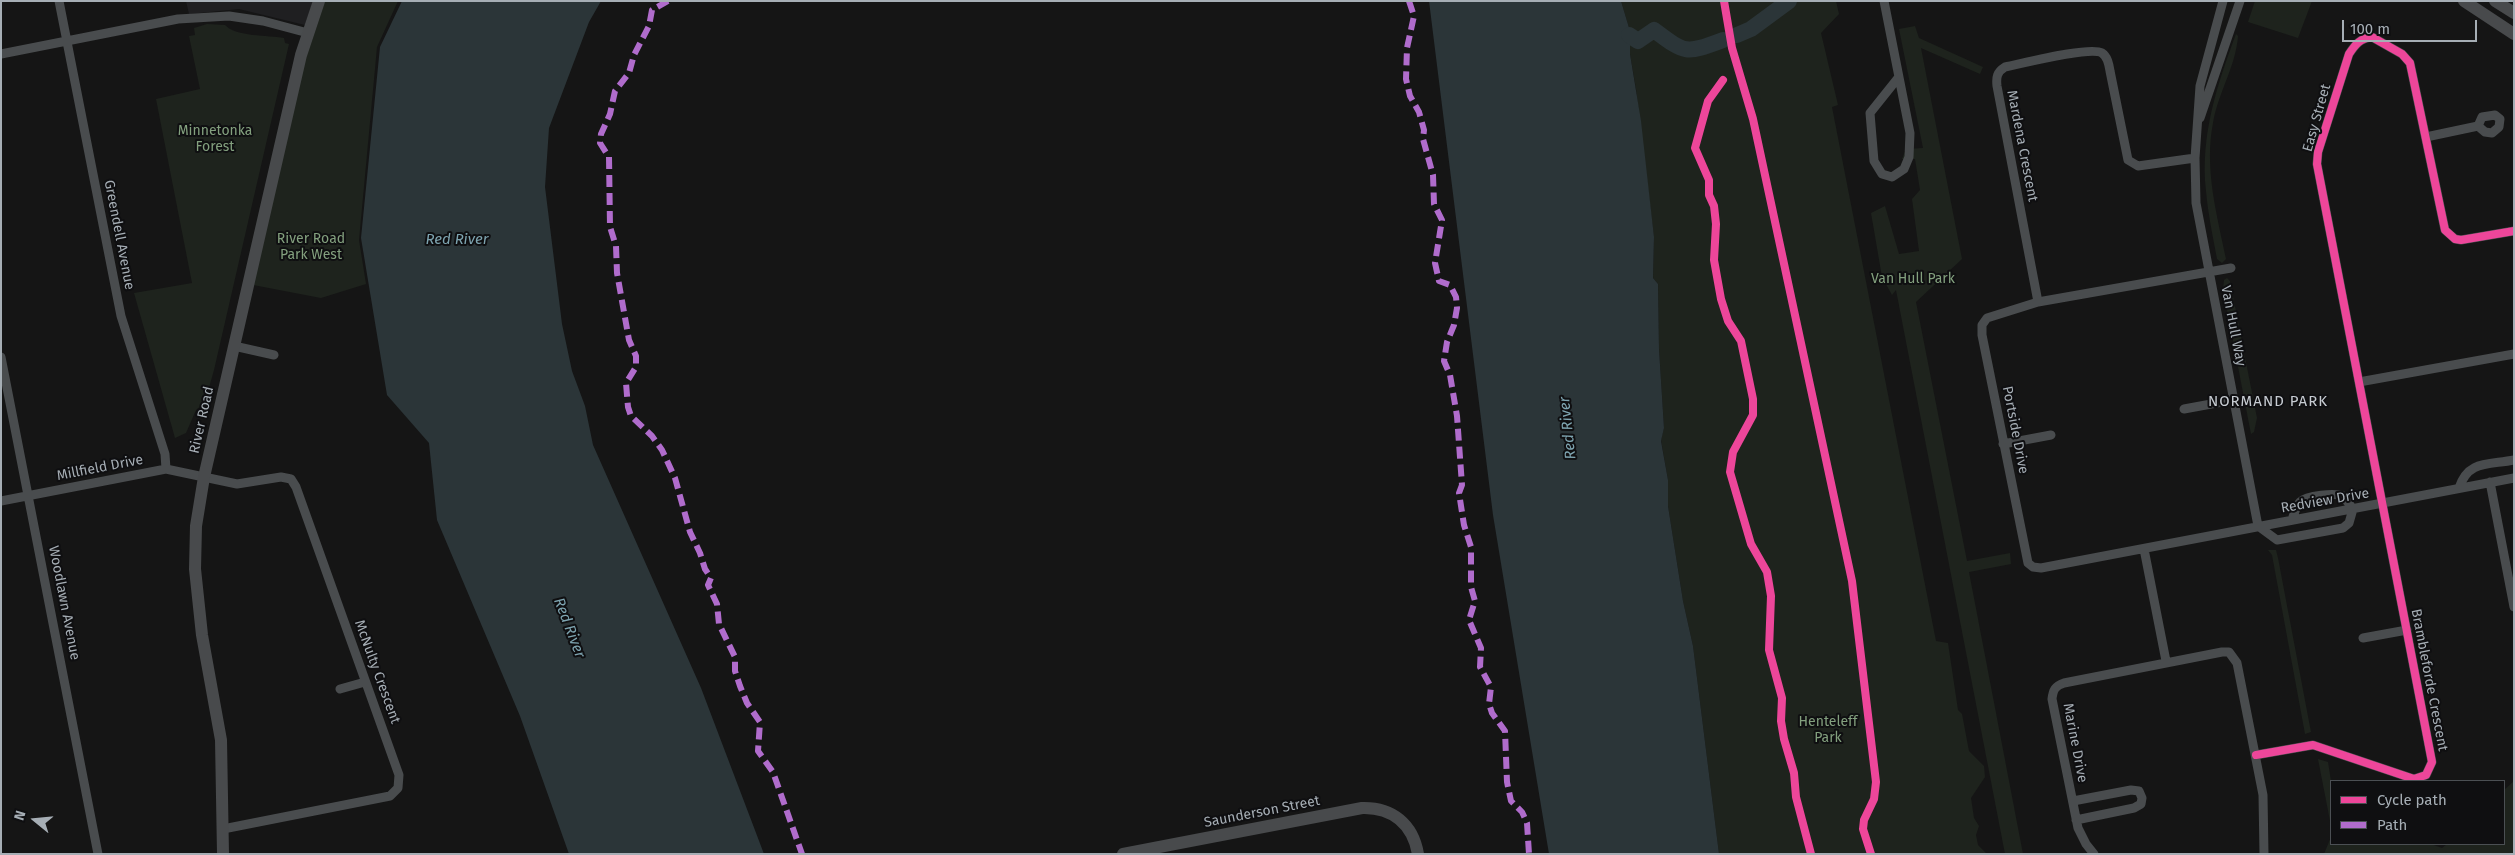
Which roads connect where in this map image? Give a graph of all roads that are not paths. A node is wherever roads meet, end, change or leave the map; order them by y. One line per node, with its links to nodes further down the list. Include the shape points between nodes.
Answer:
1 (59, 1): 11 (street, Greendell Avenue)
2 (318, 1): 9 (street, River Road)
3 (1884, 1): 13 (street)
4 (2223, 1): 15 (street, Van Hull Way, via 2200,86)
5 (2240, 1): 15 (street, Van Hull Way)
6 (2464, 1): 10 (street)
7 (2496, 1): 8 (street)
8 (2514, 13)
9 (308, 33): 11 (street, via 229,16 178,19); 22 (street, River Road)
10 (2514, 34)
11 (66, 41): 12 (street); 32 (street, Greendell Avenue, via 121,316 165,454)
12 (1, 54)
13 (1898, 78): 13 (street, via 1870,113 1874,161 1882,174 1892,177 1904,170 1909,157 1910,133)
14 (2478, 126): 16 (street)
15 (2196, 130): 17 (street, Van Hull Way)
16 (2426, 137): 18 (street, Easy Street, via 2442,220 2450,235 2461,240); 26 (street, Easy Street, via 2412,68 2407,59 2379,40 2367,38 2360,41 2349,54 2316,157)
17 (2195, 158): 20 (street, Van Hull Way, via 2196,202); 21 (street, Mardena Crescent, via 2138,166 2128,160 2110,71 2102,53 2087,51 2000,70 1997,86)
18 (2514, 231)
19 (2231, 268): 20 (street, Portside Drive)
20 (2209, 273): 21 (street, Portside Drive); 27 (street, Van Hull Way)
21 (2038, 302): 30 (street, Portside Drive, via 1993,315 1982,325)
22 (234, 346): 24 (street); 33 (street, River Road)
23 (2514, 354): 26 (street)
24 (274, 355)
25 (1, 357): 37 (street, Woodlawn Avenue)
26 (2359, 382): 39 (street, Easy Street)
27 (2233, 400): 28 (street); 42 (street, Van Hull Way)
28 (2184, 409)
29 (2050, 435): 30 (street)
30 (2004, 444): 43 (street, Portside Drive, via 2028,563 2041,568)
31 (2514, 460): 36 (street, via 2472,467)
32 (166, 469): 33 (street, Millfield Drive); 37 (street, Millfield Drive)
33 (204, 477): 48 (street, McNulty Crescent, via 238,484 282,477 291,480); 53 (street, River Road, via 196,526 195,569 202,635 221,740)
34 (2514, 478): 35 (street, Redview Drive)
35 (2490, 482): 36 (street, Redview Drive); 44 (street)
36 (2459, 488): 39 (street, Redview Drive)
37 (30, 496): 38 (street, Millfield Drive); 54 (street, Woodlawn Avenue)
38 (1, 501)
39 (2383, 503): 40 (street, Redview Drive); 45 (street, Brambleforde Crescent)
40 (2353, 509): 41 (street, Redview Drive); 41 (street, Redview Drive, via 2343,496 2332,494 2304,499); 42 (street, Redview Drive, via 2349,523 2343,528 2277,540)
41 (2292, 520): 42 (street, Redview Drive)
42 (2258, 526): 43 (street, Portside Drive)
43 (2144, 549): 47 (street)
44 (2514, 607)
45 (2407, 630): 46 (street); 50 (street, Brambleforde Crescent, via 2431,755 2431,766 2426,775 2408,778 2313,745)
46 (2363, 638)
47 (2166, 661): 50 (street, Marine Drive, via 2222,652 2228,652 2235,658); 51 (street, Marine Drive, via 2064,683 2053,691)
48 (365, 682): 49 (street); 53 (street, McNulty Crescent, via 399,775 395,793)
49 (340, 689)
50 (2256, 756): 59 (street, Marine Drive, via 2263,795)
51 (2073, 801): 52 (street, Marine Drive); 52 (street, via 2131,790 2139,791 2142,798 2141,804 2134,808)
52 (2076, 820): 58 (street, Marine Drive, via 2082,837)
53 (223, 829): 55 (street, River Road)
54 (98, 854)
55 (223, 854)
56 (1123, 854): 57 (street, Saunderson Street, via 1362,808 1389,811 1404,821)
57 (1418, 854)
58 (2094, 854)
59 (2264, 854)

